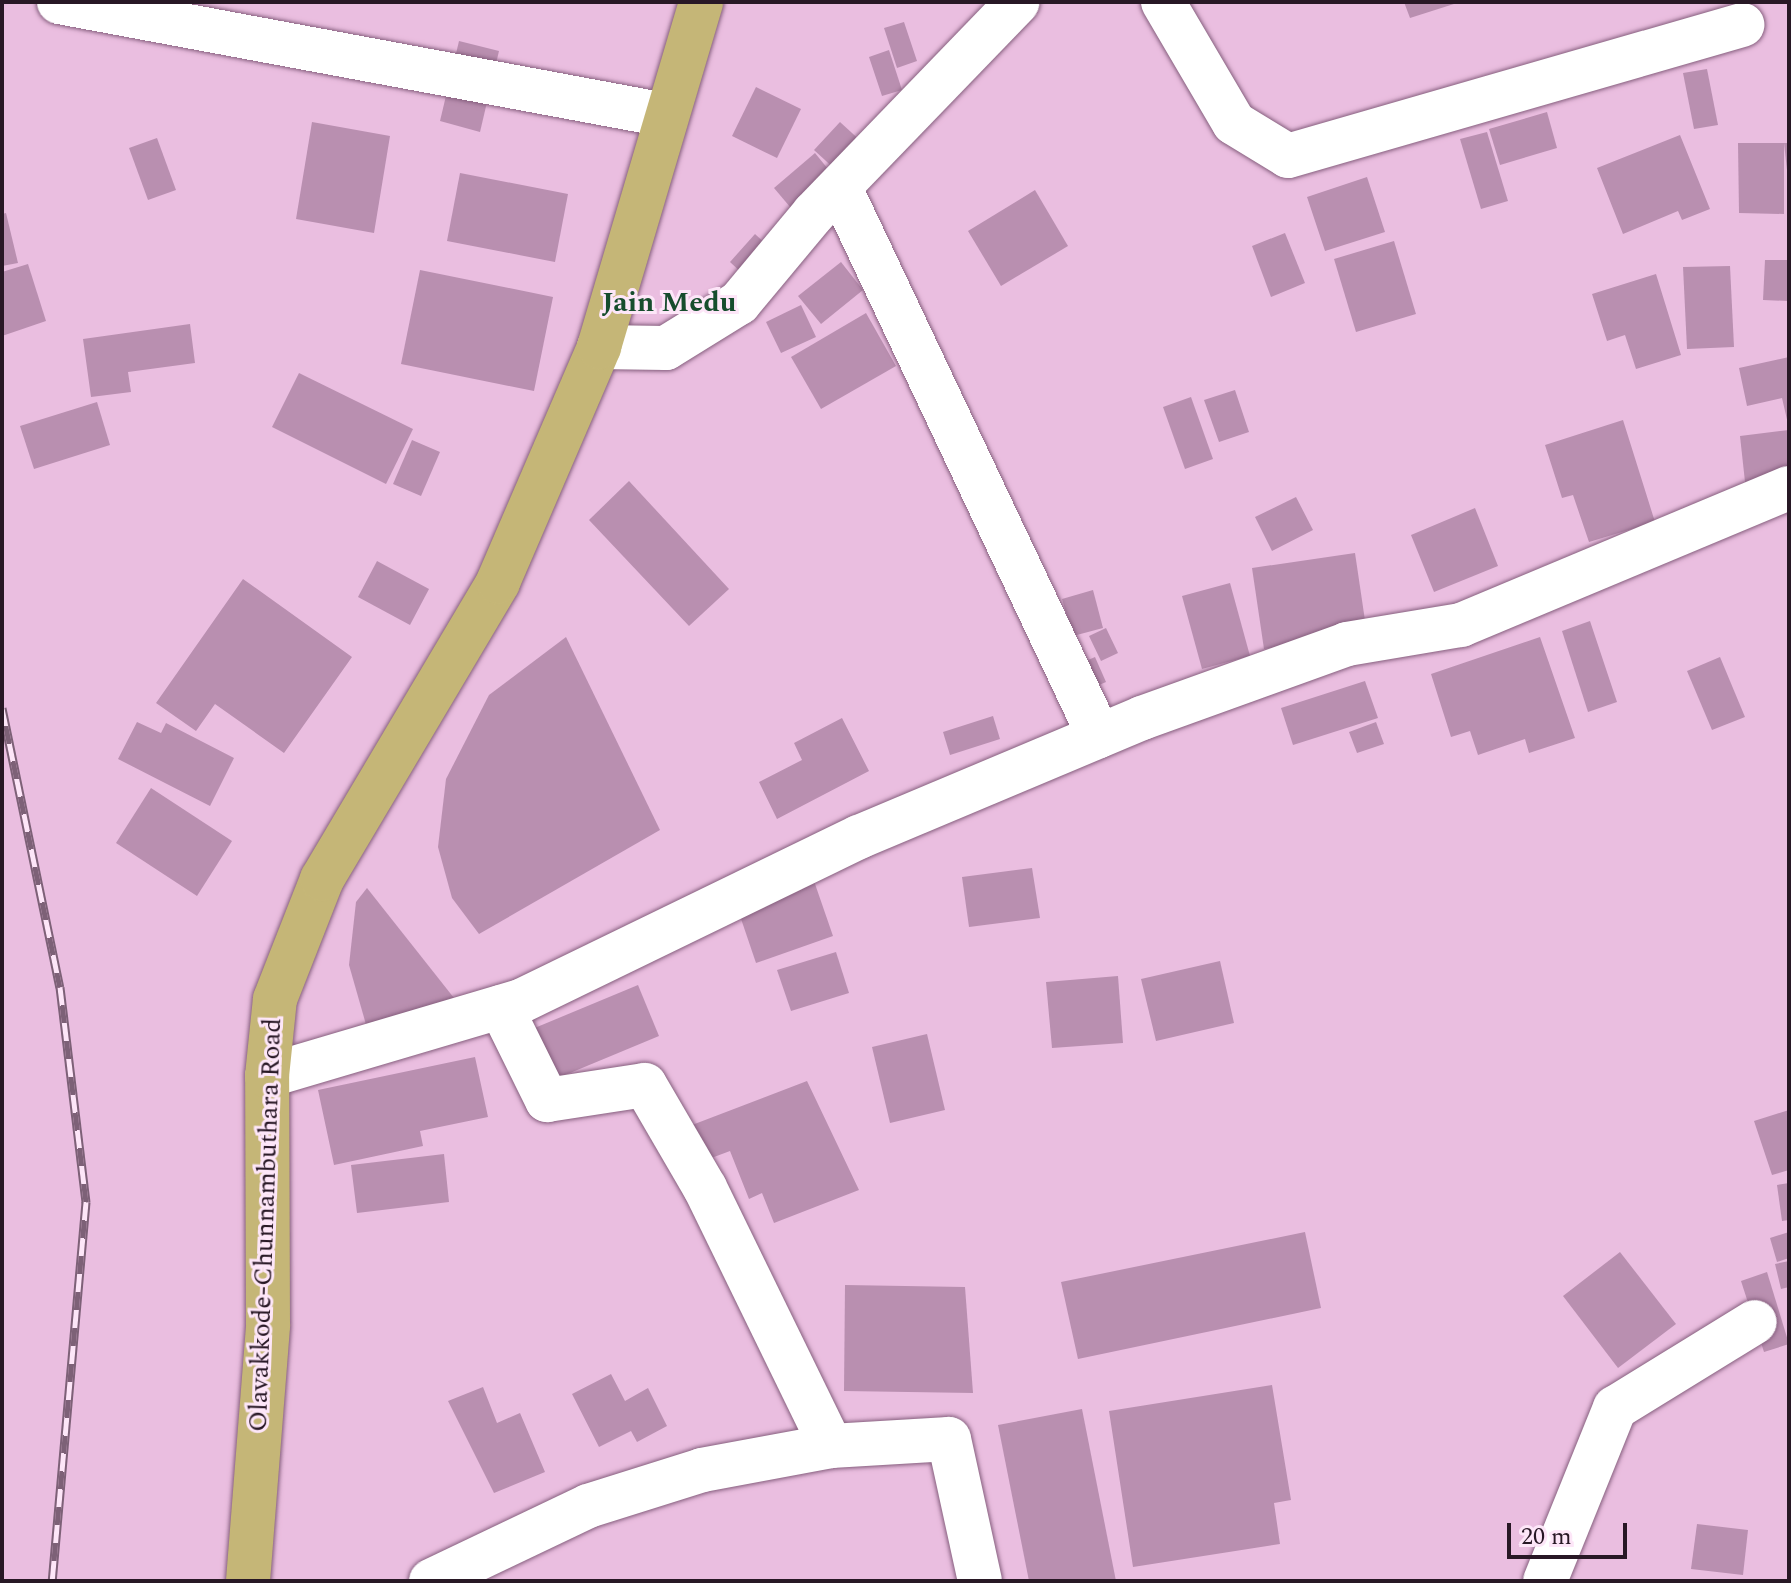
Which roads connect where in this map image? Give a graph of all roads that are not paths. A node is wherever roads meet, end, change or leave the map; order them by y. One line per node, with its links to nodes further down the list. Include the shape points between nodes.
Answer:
1 (59, 2): 6 (street)
2 (701, 2): 6 (main road, Olavakkode-Chunnambuthara Road)
3 (1018, 2): 7 (street)
4 (1163, 2): 5 (street, via 1234,123 1288,156)
5 (1743, 25)
6 (665, 115): 8 (main road, Olavakkode-Chunnambuthara Road)
7 (840, 188): 8 (street, via 739,303 666,348); 10 (street)
8 (599, 347): 12 (main road, Olavakkode-Chunnambuthara Road, via 498,582 322,879 275,999)
9 (1789, 488): 10 (street, via 1461,625 1347,644)
10 (1099, 736): 11 (street, via 859,837)
11 (501, 1007): 12 (street); 14 (street, via 547,1100 645,1085 705,1188)
12 (267, 1076): 15 (main road, Olavakkode-Chunnambuthara Road, via 268,1325)
13 (1755, 1322): 18 (street, via 1615,1408)
14 (831, 1446): 16 (street, via 702,1470 588,1506); 17 (street, via 949,1439)
15 (248, 1581)
16 (431, 1581)
17 (980, 1581)
18 (1545, 1581)

